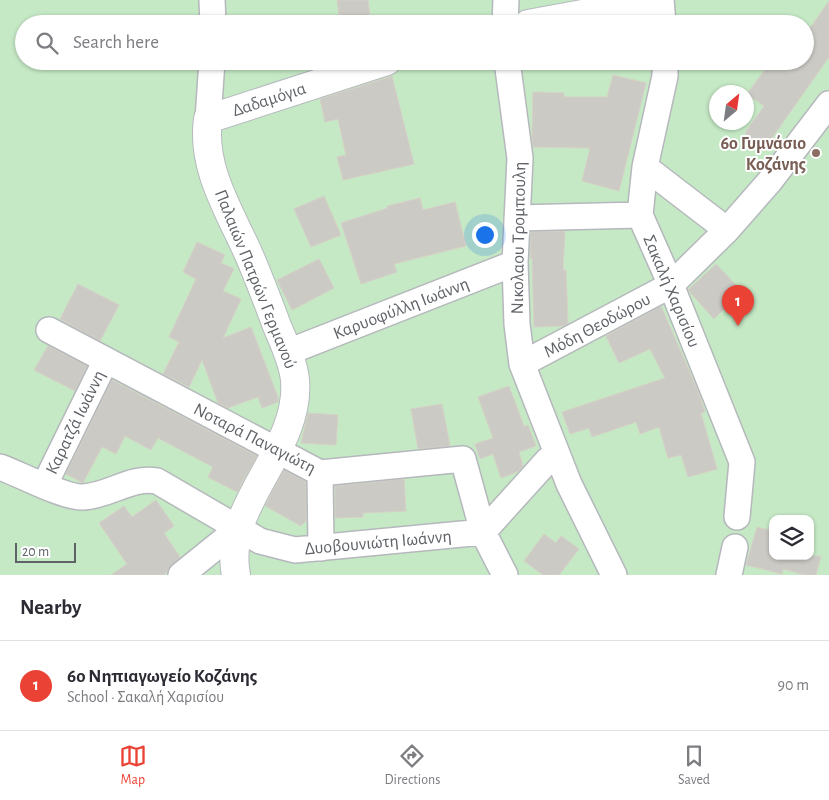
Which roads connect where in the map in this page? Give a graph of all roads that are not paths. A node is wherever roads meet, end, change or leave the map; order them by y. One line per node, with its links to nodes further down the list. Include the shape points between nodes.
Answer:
1 (212, 0): 4 (street)
2 (506, 0): 5 (street)
3 (660, 0): 6 (street); 7 (street)
4 (213, 15)
5 (505, 15)
6 (578, 15)
7 (662, 15)
8 (211, 70): 13 (street, Παλαιών Πατρών Γερμανού)
9 (359, 70): 13 (street, Δαδαμόγια)
10 (508, 70): 16 (street, Νικολαου Τρομπουλη, via 520,158)
11 (665, 70): 14 (street, Σακαλή Χαρισίου)
12 (829, 104): 17 (street, Μόδη Θεοδώρου, via 770,181)
13 (208, 119): 21 (street, Παλαιών Πατρών Γερμανού, via 205,138 225,208 248,254)
14 (645, 167): 15 (street, Σακαλή Χαρισίου); 17 (street)
15 (640, 215): 16 (street); 19 (street, Σακαλή Χαρισίου)
16 (517, 218): 18 (street, Νικολαου Τρομπουλη)
17 (727, 230): 19 (street, Μόδη Θεοδώρου)
18 (515, 263): 21 (street, Καρυοφύλλη Ιωάννη); 23 (street, Νικολαου Τρομπουλη)
19 (671, 286): 23 (street, Μόδη Θεοδώρου); 29 (street, Σακαλή Χαρισίου, via 742,462)
20 (49, 330): 22 (street, Νοταρά Παναγιώτη)
21 (288, 352): 24 (street, Παλαιών Πατρών Γερμανού, via 296,392)
22 (106, 360): 24 (street, Νοταρά Παναγιώτη); 28 (street, Καρατζά Ιωάννη)
23 (522, 364): 37 (street, Νικολαου Τρομπουλη, via 569,484)
24 (277, 450): 27 (street, Νοταρά Παναγιώτη); 30 (street, Παλαιών Πατρών Γερμανού)
25 (548, 460): 31 (street)
26 (0, 467): 28 (street, Δυοβουνιώτη Ιωάννη)
27 (320, 473): 31 (street, Νοταρά Παναγιώτη, via 463,459); 33 (street)
28 (45, 484): 30 (street, Δυοβουνιώτη Ιωάννη, via 74,497 84,497 142,480 157,481)
29 (737, 516)
30 (238, 529): 33 (street, Δυοβουνιώτη Ιωάννη, via 260,541 295,550); 34 (street); 35 (street, Παλαιών Πατρών Γερμανού, via 233,557)
31 (483, 532): 33 (street, Δυοβουνιώτη Ιωάννη); 36 (street)
32 (735, 547): 38 (street)
33 (321, 548)
34 (181, 575)
35 (236, 575)
36 (505, 575)
37 (614, 575)
38 (729, 575)

